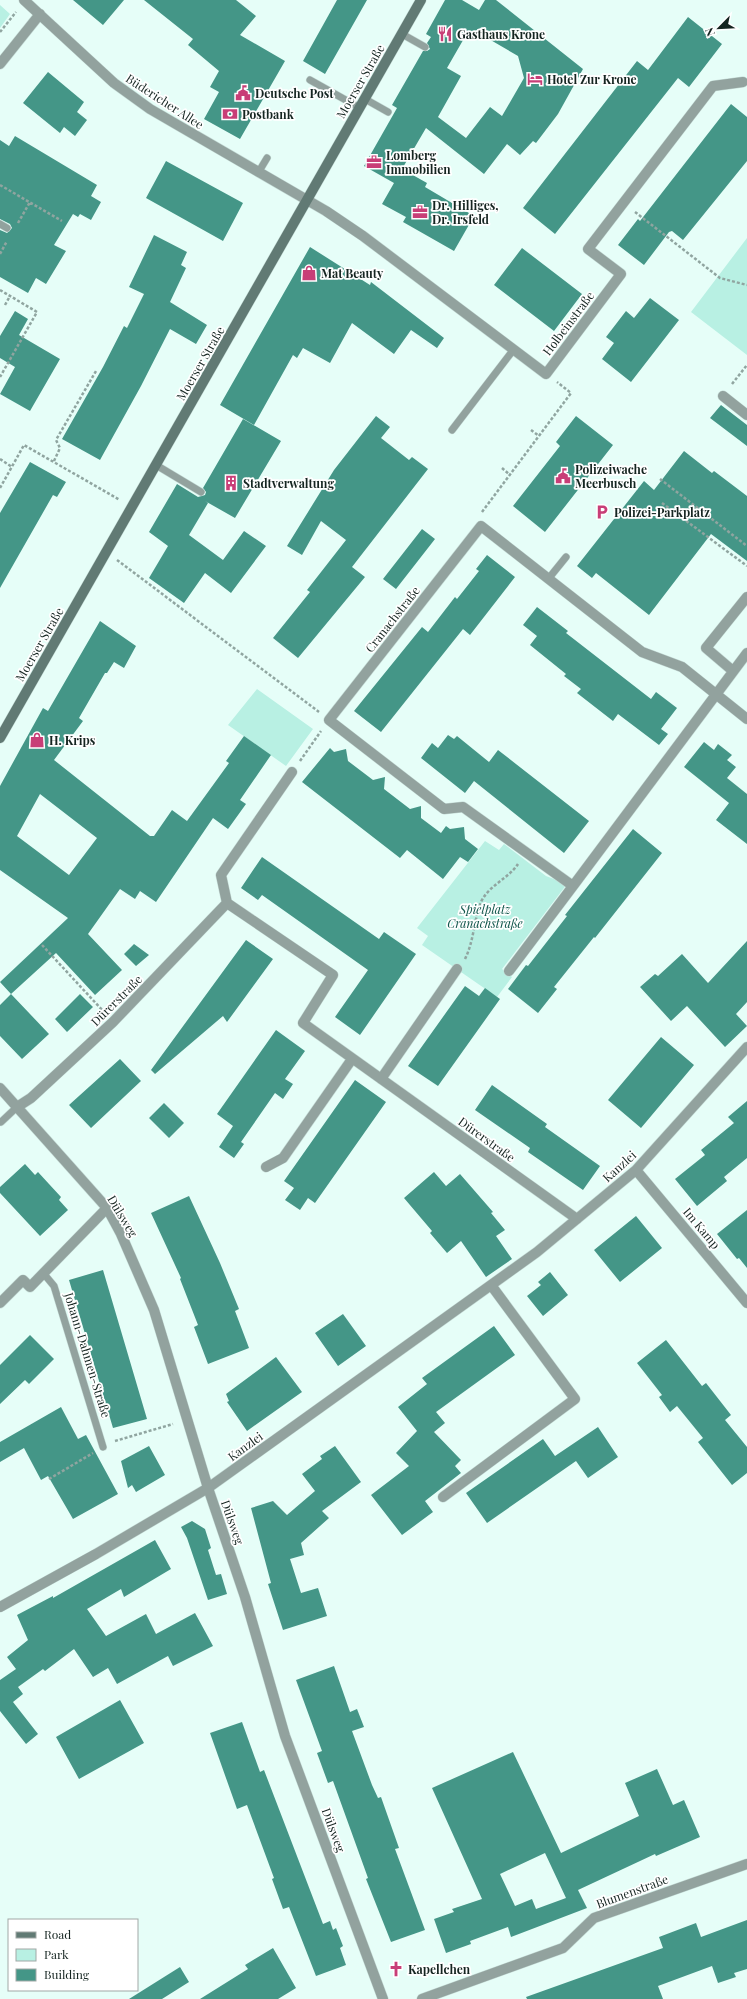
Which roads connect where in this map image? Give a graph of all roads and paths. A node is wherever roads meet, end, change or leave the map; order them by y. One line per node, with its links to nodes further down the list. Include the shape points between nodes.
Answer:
1 (24, 0): 3 (street, Büdericher Allee); 4 (path)
2 (421, 0): 5 (main road, Moerser Straße)
3 (40, 14): 7 (street); 13 (street, Büdericher Allee, via 114,83 150,109)
4 (0, 32)
5 (402, 34): 6 (lane); 10 (main road, Moerser Straße)
6 (425, 47)
7 (0, 64)
8 (310, 80): 10 (lane)
9 (743, 82): 16 (street, Holbeinstraße, via 713,86)
10 (363, 104): 11 (lane); 15 (main road, Moerser Straße)
11 (388, 112)
12 (267, 158): 13 (lane)
13 (258, 173): 15 (street, Büdericher Allee)
14 (0, 185): 17 (path)
15 (308, 200): 24 (street, Holbeinstraße, via 363,236); 36 (main road, Moerser Straße)
16 (623, 202): 20 (path, via 720,278); 27 (street, Holbeinstraße, via 588,249 621,274)
17 (62, 221)
18 (0, 224): 19 (lane)
19 (7, 228)
20 (747, 285)
21 (0, 290): 22 (path)
22 (10, 296): 23 (path); 28 (path, via 37,312)
23 (5, 305)
24 (514, 349): 27 (street, Holbeinstraße); 31 (lane)
25 (747, 365): 29 (path)
26 (96, 370): 35 (path, via 56,440 60,448)
27 (546, 374): 33 (path, via 571,393)
28 (0, 377)
29 (722, 396): 30 (street)
30 (747, 415)
31 (452, 430)
32 (531, 430): 33 (path)
33 (539, 436): 39 (path)
34 (0, 459): 37 (path)
35 (54, 461): 37 (path, via 24,445); 44 (path)
36 (156, 465): 42 (lane); 44 (main road, Moerser Straße)
37 (12, 467): 41 (path)
38 (502, 468): 39 (path)
39 (510, 475): 45 (path, via 482,512)
40 (660, 478): 46 (path)
41 (0, 488)
42 (201, 492)
43 (662, 503): 49 (path)
44 (133, 507): 47 (main road, Moerser Straße)
45 (481, 526): 50 (street); 56 (street, Cranachstraße)
46 (747, 546)
47 (106, 553): 56 (path); 57 (main road, Moerser Straße)
48 (566, 557): 50 (lane)
49 (747, 566)
50 (549, 578): 54 (street, via 642,652 682,667)
51 (747, 597): 53 (street, via 706,648)
52 (747, 653): 53 (street)
53 (733, 671): 54 (street)
54 (715, 694): 55 (street); 60 (street)
55 (747, 719)
56 (329, 720): 58 (path); 59 (street, via 444,808 463,807)
57 (0, 738)
58 (292, 772): 61 (street, via 221,875)
59 (527, 852): 60 (street); 63 (path, via 515,869 494,886 482,901 468,953)
60 (573, 886): 64 (street)
61 (227, 903): 65 (street, Dürerstraße); 67 (street, Dürerstraße, via 333,975 303,1023)
62 (42, 945): 65 (path)
63 (457, 969): 68 (street)
64 (509, 971)
65 (113, 1022): 70 (street, Dürerstraße, via 31,1098)
66 (747, 1047): 73 (street, Kanzlei)
67 (352, 1058): 68 (street, Dürerstraße); 72 (street, via 282,1158)
68 (381, 1079): 75 (street, Dürerstraße)
69 (0, 1088): 70 (street, Dülsweg)
70 (17, 1107): 71 (lane); 74 (street, Dülsweg)
71 (1, 1122)
72 (266, 1167)
73 (636, 1170): 75 (street, Kanzlei); 79 (street, Im Kamp)
74 (107, 1208): 76 (street); 81 (street, Dülsweg, via 154,1310)
75 (577, 1219): 77 (street, Kanzlei, via 538,1252)
76 (44, 1274): 78 (street, via 30,1287 23,1280); 80 (lane, Johann-Dahmen-Straße, via 54,1286)
77 (491, 1285): 81 (street, Kanzlei); 82 (street, via 575,1399)
78 (0, 1303)
79 (747, 1303)
80 (103, 1447)
81 (208, 1488): 83 (street, Kanzlei); 85 (street, Dülsweg, via 245,1597 285,1736)
82 (443, 1497)
83 (0, 1607)
84 (747, 1864): 86 (street, Blumenstraße, via 594,1918 562,1948)
85 (383, 1999)
86 (422, 1999)

